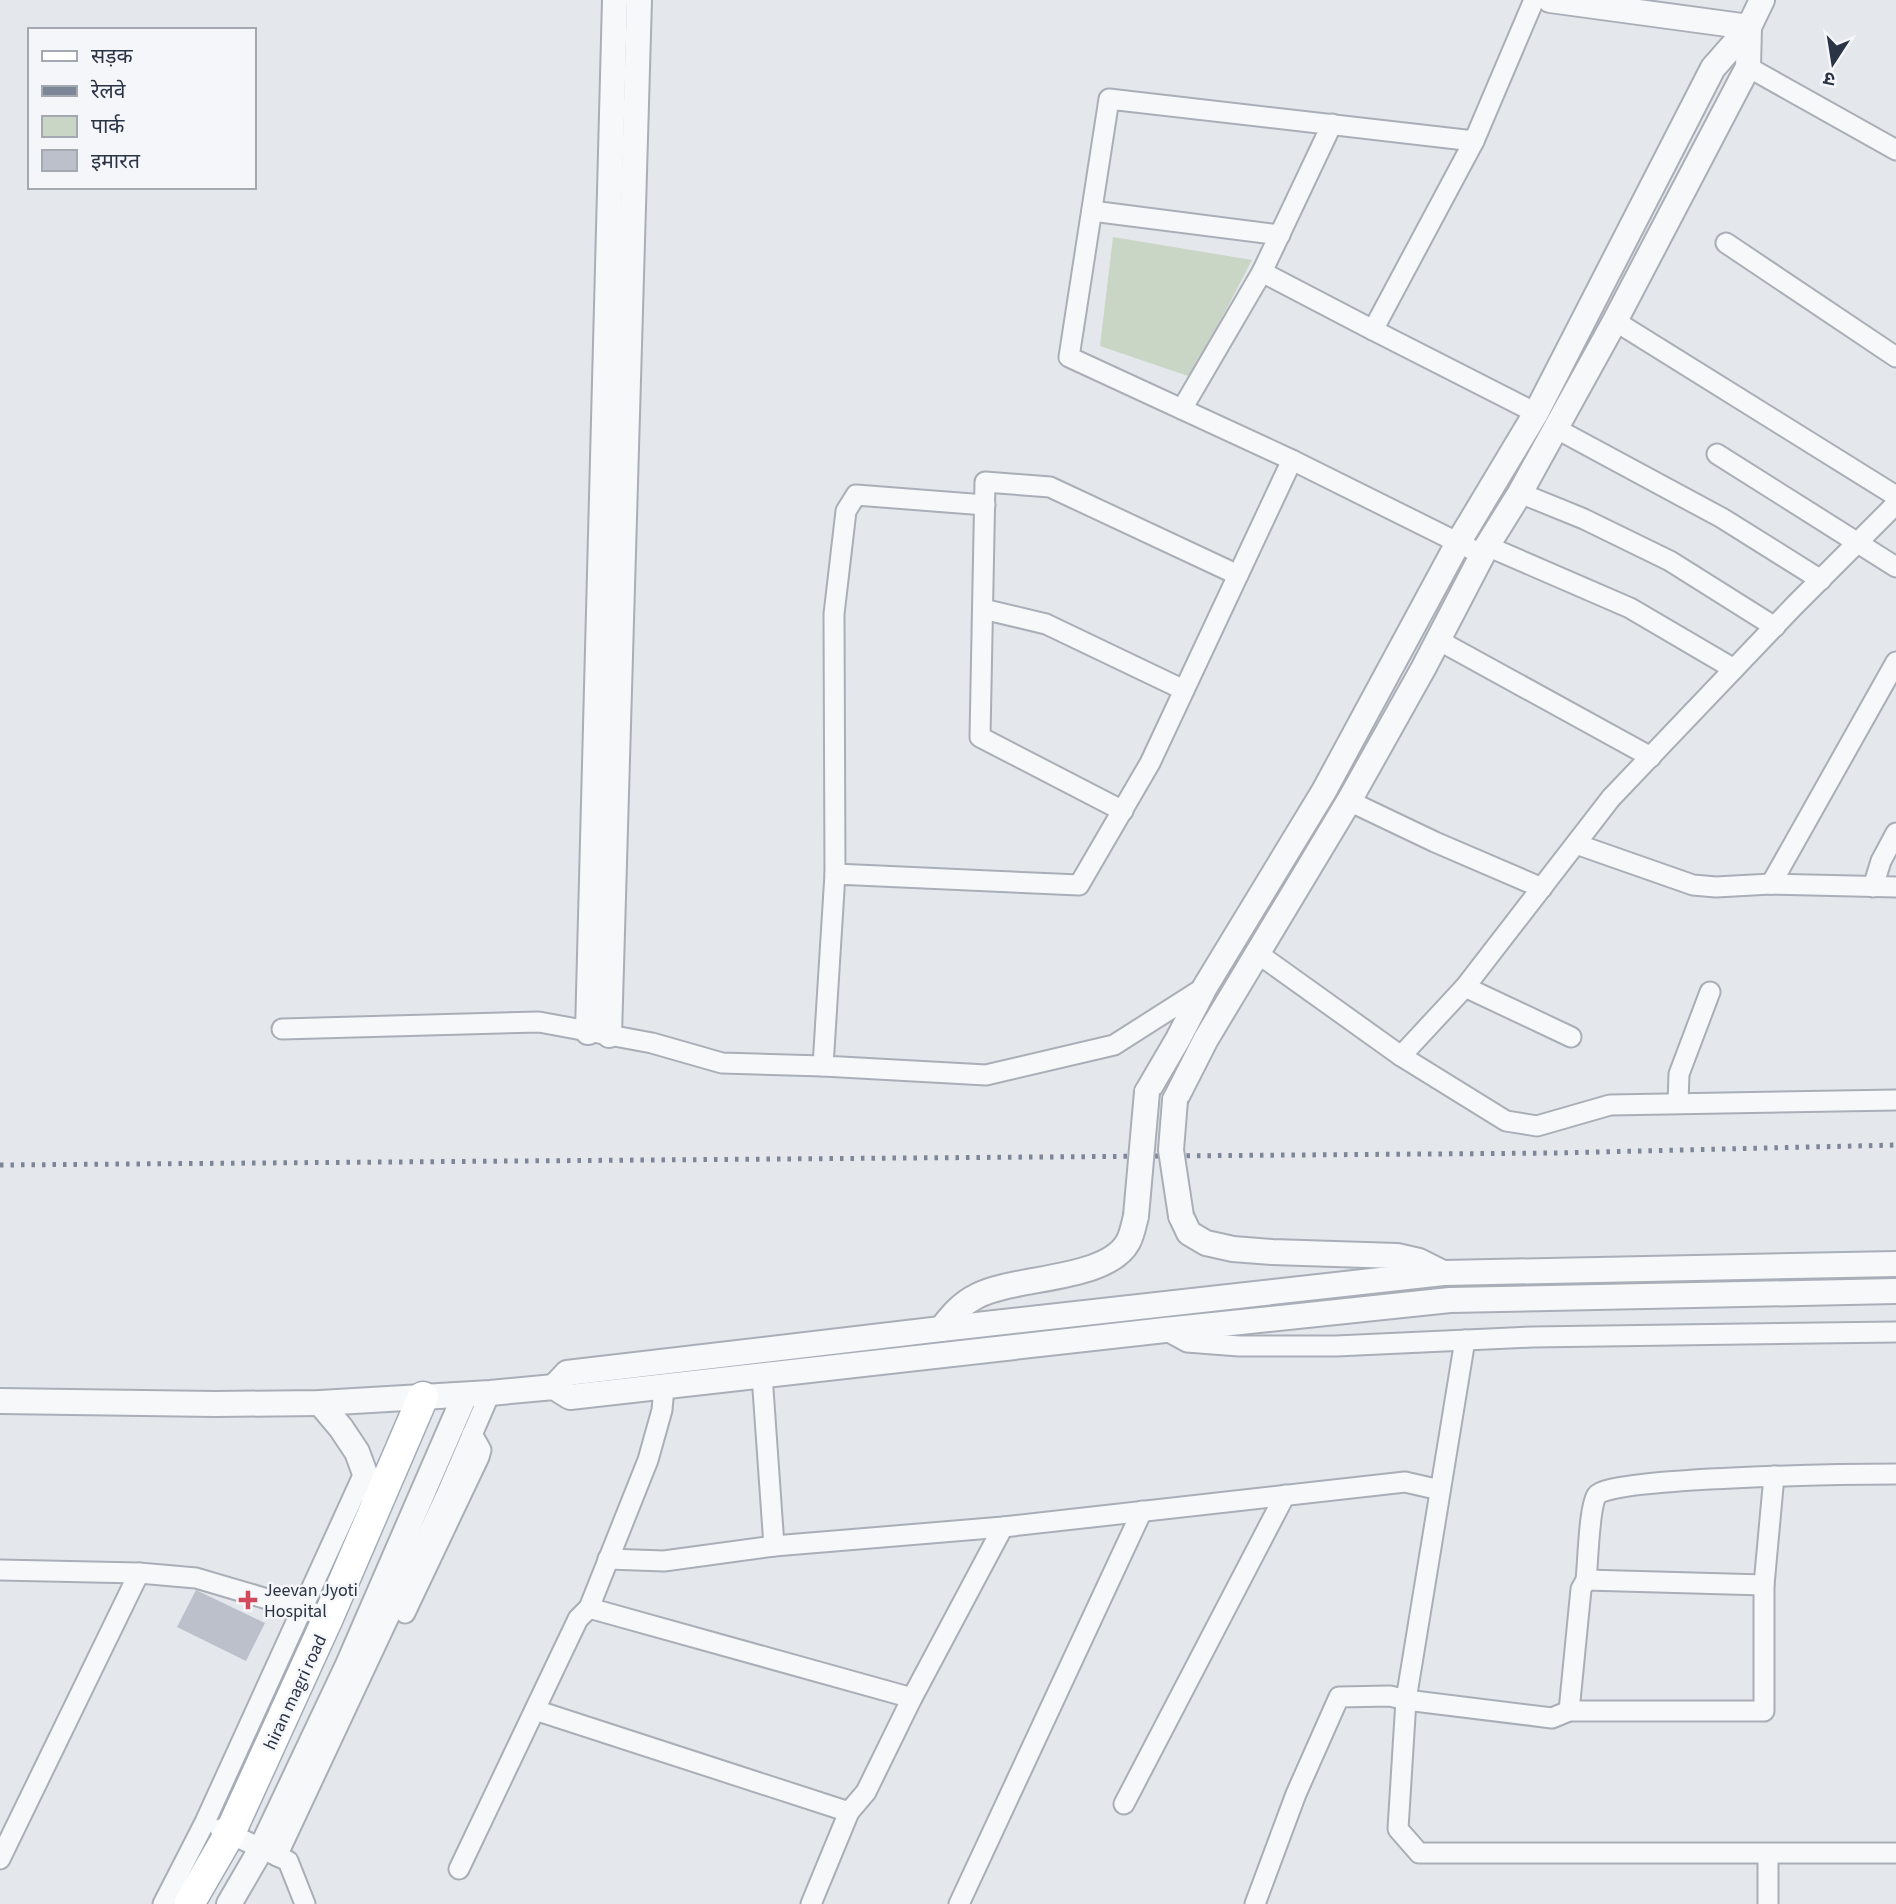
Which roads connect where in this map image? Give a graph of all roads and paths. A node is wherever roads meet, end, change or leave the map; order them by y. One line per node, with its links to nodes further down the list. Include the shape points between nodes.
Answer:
1 (615, 0): 54 (street)
2 (639, 0): 54 (street)
3 (1534, 0): 9 (street)
4 (1550, 0): 6 (street)
5 (1762, 0): 6 (street)
6 (1749, 27): 7 (street); 19 (street, via 1713,68)
7 (1748, 67): 10 (street); 15 (street)
8 (1332, 124): 9 (street); 11 (street, via 1109,99); 12 (street)
9 (1474, 141): 16 (street)
10 (1896, 150)
11 (1092, 211): 12 (street); 18 (street, via 1069,358)
12 (1280, 235): 14 (street)
13 (1726, 243): 17 (street)
14 (1262, 272): 16 (street); 18 (street)
15 (1615, 321): 20 (street); 24 (street)
16 (1373, 330): 19 (street)
17 (1896, 357)
18 (1182, 409): 22 (street)
19 (1536, 413): 27 (street)
20 (1555, 428): 23 (street); 32 (street, via 1722,518)
21 (1717, 454): 28 (street)
22 (1292, 460): 27 (street); 31 (street)
23 (1520, 493): 29 (street); 34 (street, via 1670,561)
24 (1896, 496)
25 (1896, 503): 28 (street)
26 (985, 505): 31 (street, via 985,482 1050,487); 33 (street); 44 (street, via 856,495 846,511 834,614)
27 (1458, 543): 29 (street); 50 (street, via 1324,791)
28 (1858, 543): 30 (street); 32 (street)
29 (1485, 551): 35 (street); 37 (street, via 1630,608)
30 (1896, 568)
31 (1238, 575): 38 (street)
32 (1821, 580): 34 (street)
33 (983, 609): 38 (street, via 1045,625); 41 (street, via 980,737)
34 (1775, 627): 37 (street)
35 (1438, 640): 39 (street); 40 (street)
36 (1896, 662): 45 (street)
37 (1734, 669): 39 (street)
38 (1184, 690): 41 (street)
39 (1651, 757): 43 (street)
40 (1349, 801): 48 (street); 49 (street)
41 (1123, 811): 44 (street, via 1079,885)
42 (1896, 833): 46 (street)
43 (1576, 844): 45 (street, via 1693,885); 48 (street)
44 (835, 874): 57 (street)
45 (1771, 884): 46 (street)
46 (1873, 887): 47 (street)
47 (1896, 887)
48 (1542, 888): 51 (street)
49 (1257, 953): 56 (street); 61 (street, bridge, via 1175,1100 1171,1150 1181,1216 1189,1233 1206,1243 1233,1249 1397,1256)
50 (1205, 987): 57 (street, via 1114,1045 986,1075); 63 (street, bridge, via 1147,1092 1136,1216 1129,1242 1116,1257 1098,1266 978,1295 957,1308)
51 (1465, 987): 55 (street); 56 (street)
52 (1710, 992): 59 (street, via 1679,1074)
53 (282, 1029): 54 (street, via 539,1022)
54 (599, 1033): 57 (street, via 722,1063)
55 (1571, 1037)
56 (1401, 1056): 59 (street, via 1506,1121 1537,1126 1610,1105)
57 (823, 1066)
58 (1896, 1100): 59 (street)
59 (1678, 1103)
60 (1896, 1264): 61 (street)
61 (1443, 1273): 63 (street)
62 (1896, 1291): 64 (street, via 1463,1299)
63 (942, 1329): 68 (street, via 567,1373)
64 (1165, 1330): 66 (street, via 1187,1342 1239,1346); 67 (street)
65 (1896, 1332): 66 (street)
66 (1465, 1340): 78 (street)
67 (762, 1375): 69 (street); 83 (street)
68 (554, 1387): 69 (street, via 570,1397); 70 (street)
69 (664, 1387): 84 (street, via 648,1460)
70 (490, 1393): 71 (street); 100 (street, via 472,1434 481,1450 479,1457)
71 (465, 1395): 72 (street); 100 (street, via 346,1667)
72 (423, 1397): 74 (street); 80 (main road, hiran magri road)
73 (0, 1401): 74 (street)
74 (320, 1403): 75 (street, via 357,1452)
75 (365, 1471): 80 (street); 90 (street)
76 (1896, 1474): 77 (street)
77 (1774, 1476): 87 (street, via 1627,1485 1600,1491 1592,1513); 88 (street)
78 (1440, 1490): 79 (street, via 1405,1482); 92 (street)
79 (1285, 1495): 81 (street); 95 (street)
80 (377, 1506): 90 (main road, hiran magri road)
81 (1142, 1511): 82 (street); 108 (street)
82 (1003, 1527): 83 (street); 91 (street)
83 (774, 1546): 84 (street, via 664,1561)
84 (608, 1559): 89 (street)
85 (0, 1570): 86 (street)
86 (139, 1573): 90 (street, via 196,1578); 101 (street)
87 (1586, 1580): 88 (street); 94 (street, via 1581,1589)
88 (1764, 1585): 94 (street, via 1764,1711)
89 (589, 1608): 91 (street); 93 (street, via 578,1619)
90 (315, 1613): 97 (main road, hiran magri road)
91 (912, 1699): 96 (street, via 866,1792)
92 (1406, 1700): 94 (street, via 1552,1718); 98 (street, via 1398,1829 1419,1853); 109 (street, via 1339,1697)
93 (535, 1710): 96 (street); 102 (street)
94 (1569, 1711)
95 (1124, 1804)
96 (849, 1812): 107 (street)
97 (218, 1828): 100 (street); 103 (street); 104 (main road, hiran magri road)
98 (1768, 1853): 99 (street); 110 (street)
99 (1896, 1853)
100 (275, 1855): 105 (street); 106 (street)
101 (0, 1859)
102 (459, 1869)
103 (163, 1904)
104 (189, 1904)
105 (229, 1904)
106 (305, 1904)
107 (811, 1904)
108 (959, 1904)
109 (1255, 1904)
110 (1768, 1904)

